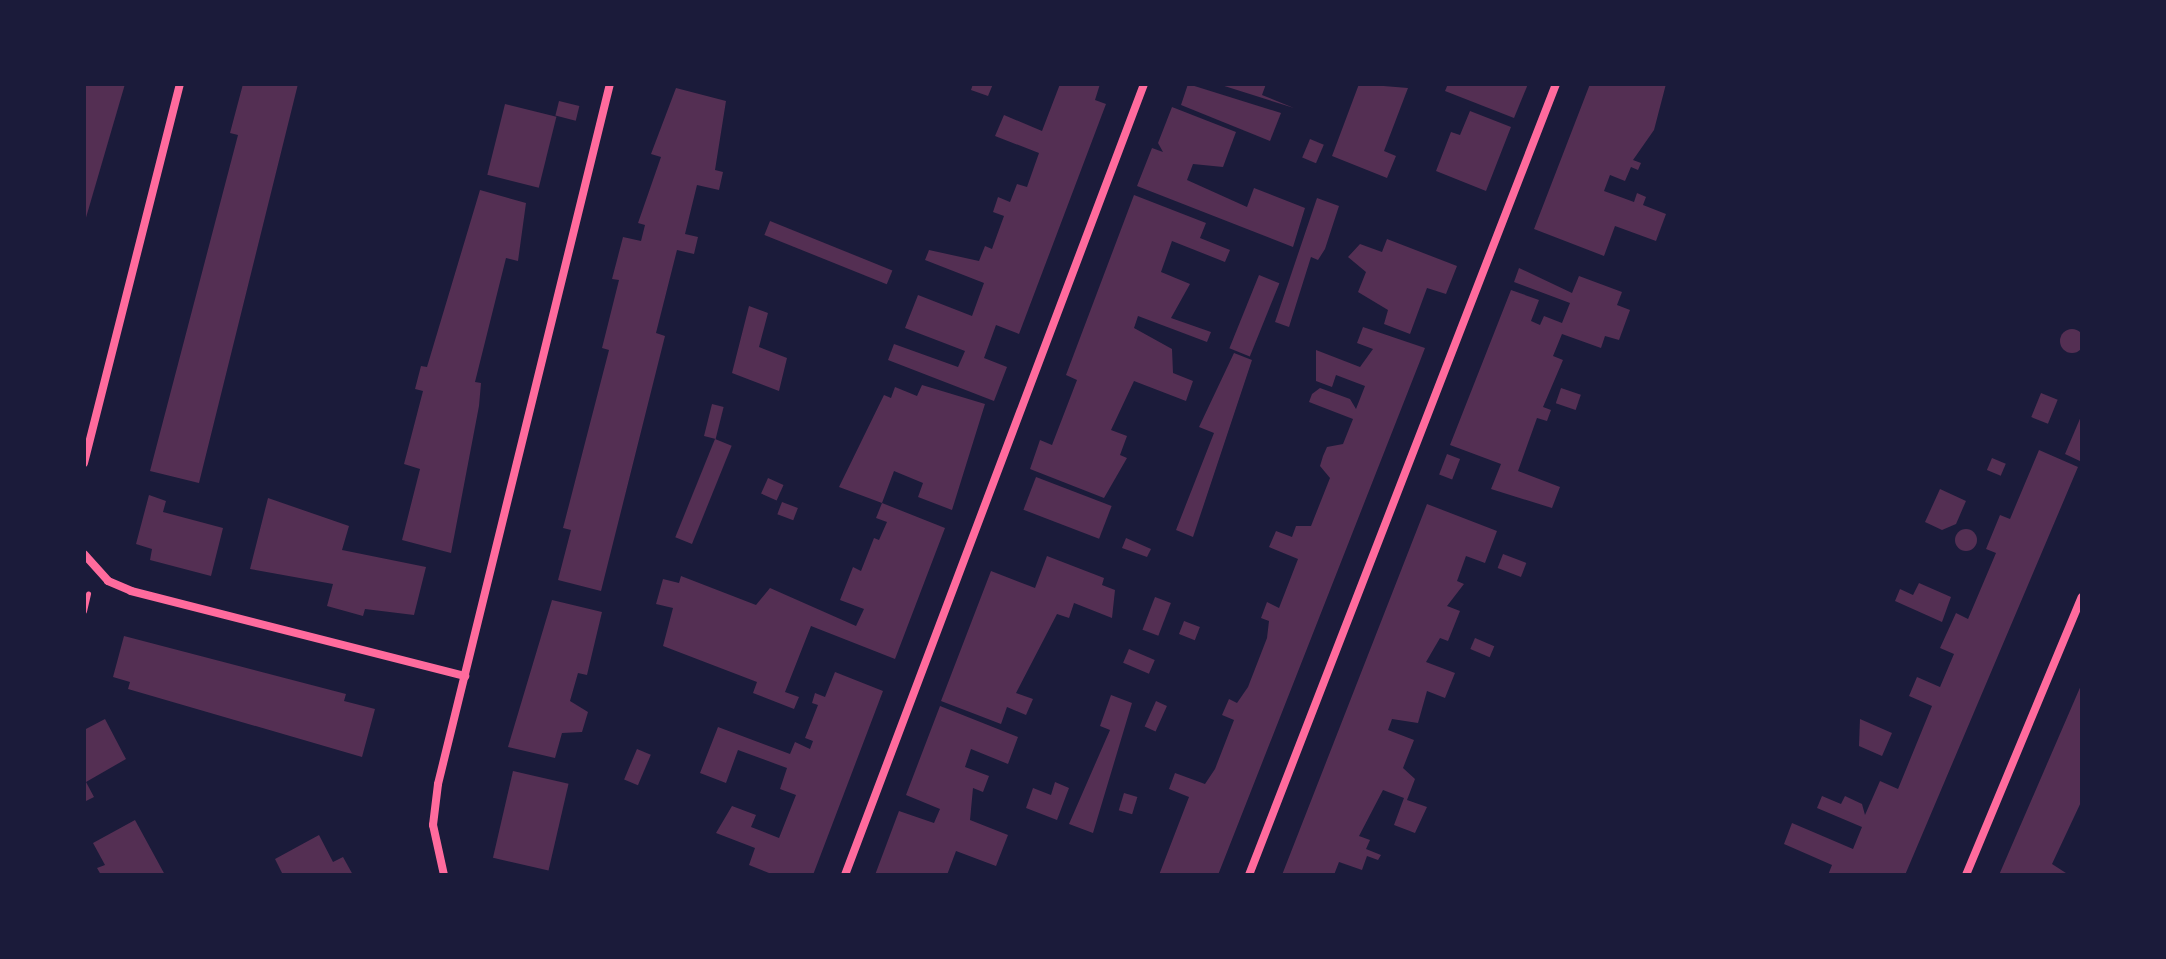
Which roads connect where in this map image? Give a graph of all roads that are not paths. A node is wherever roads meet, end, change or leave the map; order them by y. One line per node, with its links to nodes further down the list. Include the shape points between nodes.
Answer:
1 (180, 84): 5 (street)
2 (610, 84): 8 (street)
3 (1144, 84): 10 (street)
4 (1556, 84): 11 (street)
5 (84, 463)
6 (84, 554): 8 (street, via 108,581 131,591)
7 (2082, 597): 12 (street)
8 (465, 676): 9 (street, via 435,804)
9 (444, 875)
10 (845, 875)
11 (1249, 875)
12 (1966, 875)

